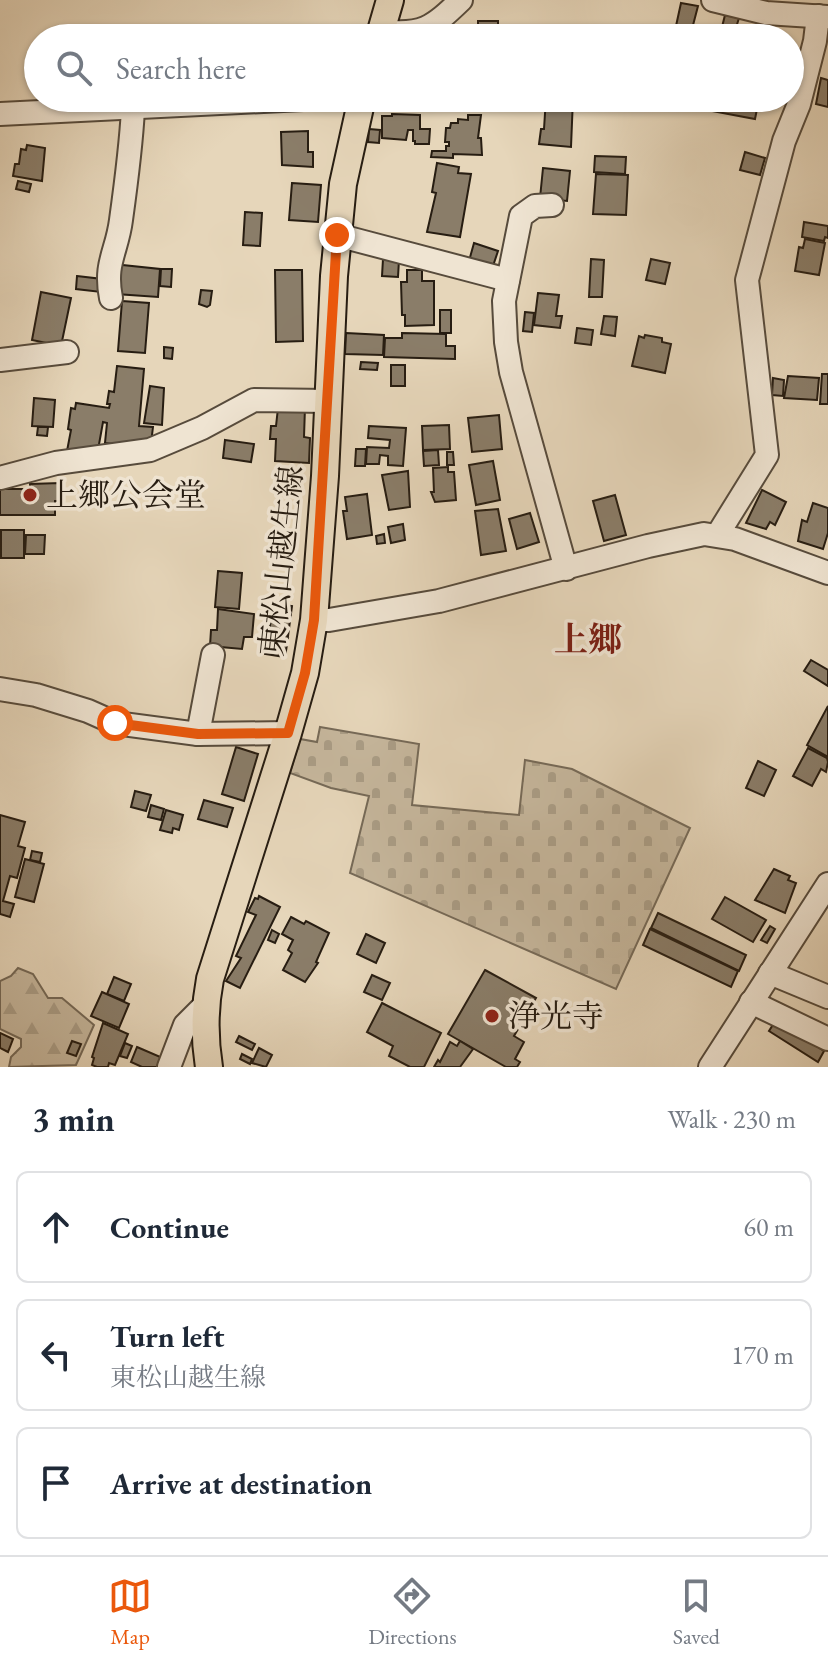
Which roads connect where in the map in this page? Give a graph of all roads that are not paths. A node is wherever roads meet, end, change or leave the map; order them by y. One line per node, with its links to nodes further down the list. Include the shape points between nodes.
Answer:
1 (390, 0): 5 (main road)
2 (461, 0): 6 (street)
3 (713, 0): 4 (street, via 766,13)
4 (823, 16): 7 (street)
5 (383, 24)
6 (434, 24)
7 (804, 84)
8 (53, 112): 12 (street)
9 (133, 112): 16 (street, via 121,223 109,261)
10 (359, 112): 14 (main road, 東松山越生線)
11 (796, 112): 21 (street, via 747,280 767,455)
12 (0, 114)
13 (552, 205): 15 (street, via 535,206 521,216)
14 (337, 235): 15 (street); 19 (main road, 東松山越生線)
15 (508, 280): 22 (street, via 504,301 511,372)
16 (111, 298)
17 (67, 352): 18 (street)
18 (0, 360)
19 (327, 401): 20 (street, via 254,400 150,450 56,463); 24 (main road, 東松山越生線)
20 (0, 478)
21 (718, 534): 22 (street); 23 (street)
22 (566, 569): 24 (street, via 439,601)
23 (828, 573)
24 (314, 620): 27 (main road, 東松山越生線)
25 (213, 655): 28 (street)
26 (0, 689): 28 (street, via 36,695 115,723)
27 (288, 733): 28 (street); 33 (main road, 東松山越生線, via 217,951)
28 (198, 734)
29 (828, 884): 30 (street)
30 (770, 973): 31 (street); 32 (street)
31 (828, 997)
32 (751, 1002): 34 (street); 37 (street)
33 (205, 1005): 35 (street, via 185,1025); 36 (main road, 東松山越生線)
34 (828, 1039)
35 (169, 1067)
36 (209, 1067)
37 (710, 1067)

